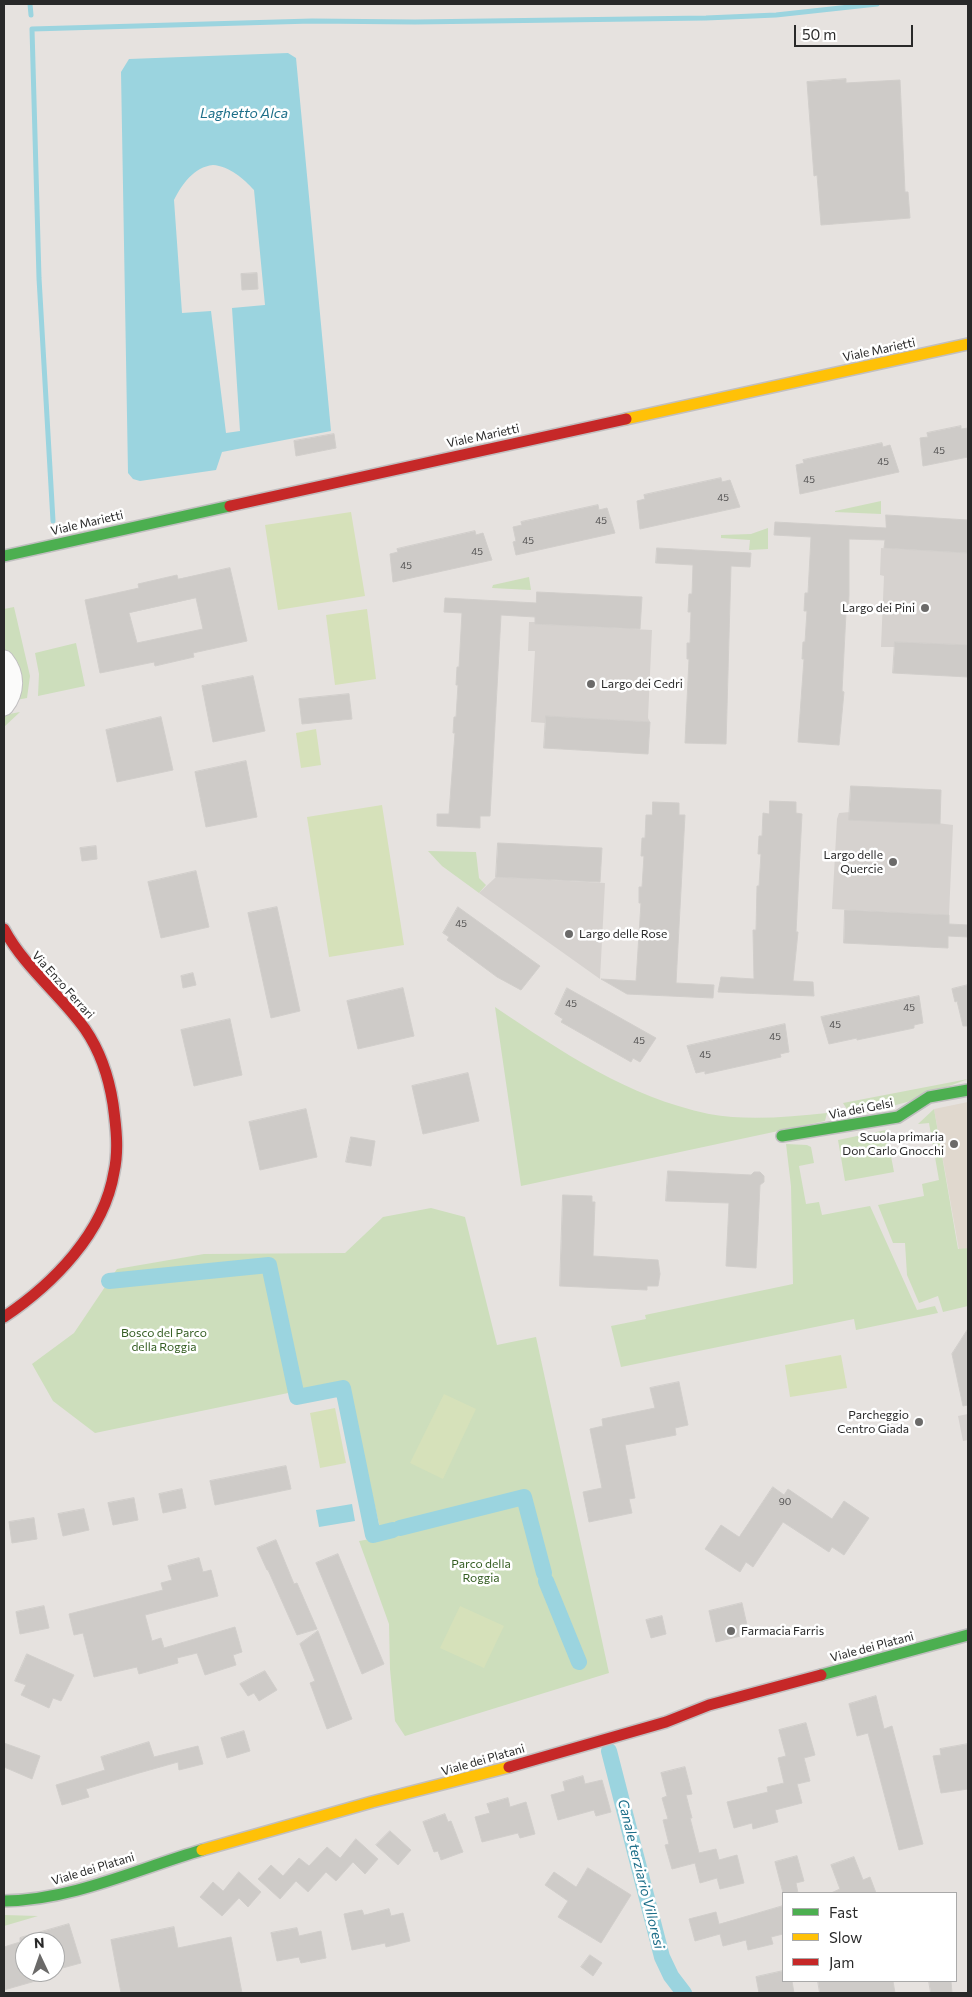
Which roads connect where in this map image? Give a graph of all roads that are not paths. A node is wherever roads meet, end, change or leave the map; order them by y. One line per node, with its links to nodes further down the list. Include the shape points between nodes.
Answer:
1 (968, 344): 2 (street, Viale Marietti)
2 (4, 556)
3 (4, 660): 4 (street, via 12,675 13,686)
4 (4, 706)
5 (4, 929): 8 (street, Via Enzo Ferrari, via 23,961 84,1027 93,1042 108,1080 116,1142 114,1175 89,1232 54,1276)
6 (968, 1090): 7 (street, Via dei Gelsi, via 929,1097 898,1117)
7 (782, 1136)
8 (4, 1316)
9 (968, 1635): 10 (street, Viale dei Platani, via 708,1705 666,1722 444,1785 412,1790 158,1863 67,1893 34,1900)
10 (4, 1900)

